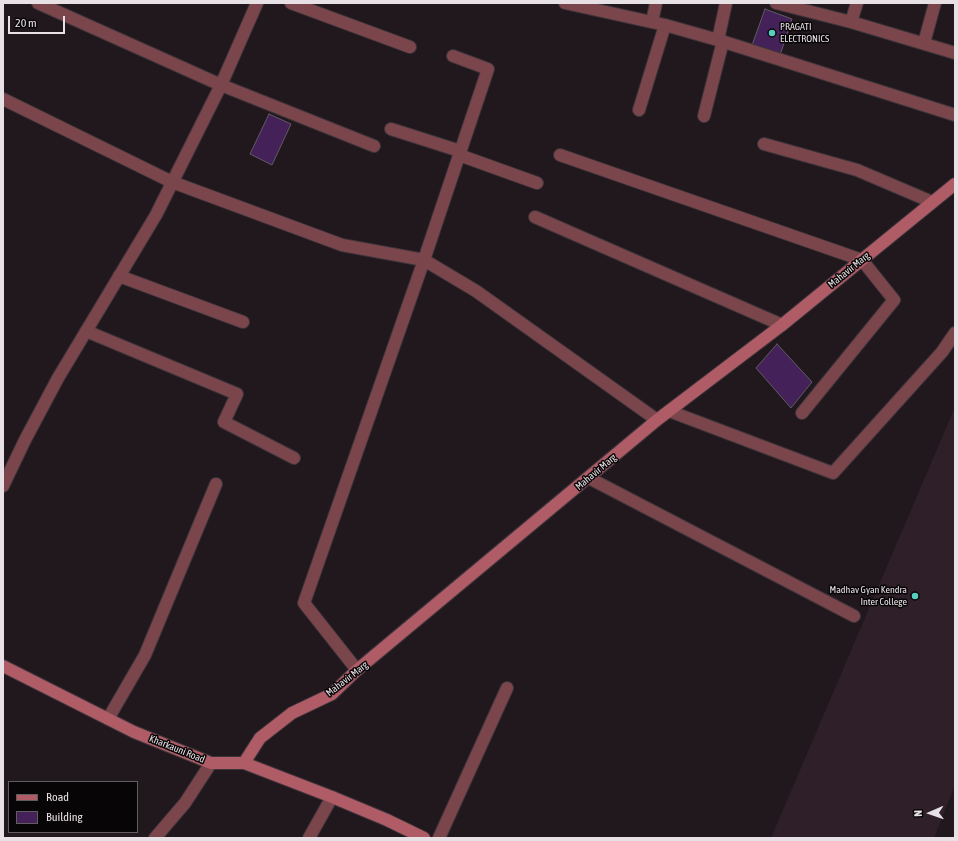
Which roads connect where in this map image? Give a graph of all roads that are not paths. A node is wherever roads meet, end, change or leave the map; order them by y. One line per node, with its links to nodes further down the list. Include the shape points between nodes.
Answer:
1 (38, 3): 18 (street)
2 (257, 3): 18 (street)
3 (291, 3): 15 (street)
4 (565, 3): 10 (street)
5 (656, 3): 10 (street)
6 (726, 3): 13 (street)
7 (776, 3): 11 (street)
8 (857, 3): 11 (street)
9 (935, 3): 14 (street)
10 (652, 22): 12 (street)
11 (851, 22): 14 (street)
12 (665, 25): 13 (street); 20 (street)
13 (720, 41): 21 (street); 22 (street)
14 (924, 43): 16 (street)
15 (410, 47)
16 (955, 53)
17 (453, 56): 26 (street, via 488,69)
18 (221, 85): 25 (street); 28 (street)
19 (3, 99): 28 (street)
20 (639, 110)
21 (955, 114)
22 (704, 116)
23 (391, 129): 26 (street)
24 (764, 144): 31 (street, via 857,170)
25 (374, 146)
26 (460, 153): 29 (street); 33 (street)
27 (560, 155): 34 (street)
28 (172, 182): 33 (street, via 342,245); 35 (street, via 156,215)
29 (537, 183)
30 (955, 184): 31 (street, Mahavir Marg)
31 (932, 202): 34 (street, Mahavir Marg)
32 (535, 217): 37 (street)
33 (424, 260): 42 (street, via 476,291); 49 (street, via 304,603)
34 (862, 260): 37 (street, Mahavir Marg); 41 (street, via 894,300)
35 (119, 276): 36 (street); 38 (street)
36 (242, 322)
37 (782, 325): 40 (street, Mahavir Marg)
38 (86, 331): 43 (street, via 237,394 224,422); 46 (street, via 54,385)
39 (955, 333): 40 (street, via 942,352 833,473)
40 (669, 411): 42 (street, Mahavir Marg)
41 (802, 413)
42 (657, 420): 44 (street, Mahavir Marg)
43 (294, 458)
44 (589, 478): 47 (street); 49 (street, Mahavir Marg)
45 (216, 484): 51 (street, via 145,655)
46 (3, 486)
47 (854, 616)
48 (3, 666): 51 (street, Kharkauni Road)
49 (357, 670): 53 (street, Mahavir Marg, via 332,694 292,713 260,738)
50 (507, 688): 58 (street)
51 (108, 719): 52 (street, Kharkauni Road)
52 (211, 763): 53 (street, Kharkauni Road); 55 (street, via 185,803)
53 (244, 764): 54 (street, Kharkauni Road)
54 (332, 797): 56 (street); 57 (street, Kharkauni Road)
55 (155, 838)
56 (309, 838)
57 (424, 838)
58 (439, 838)

